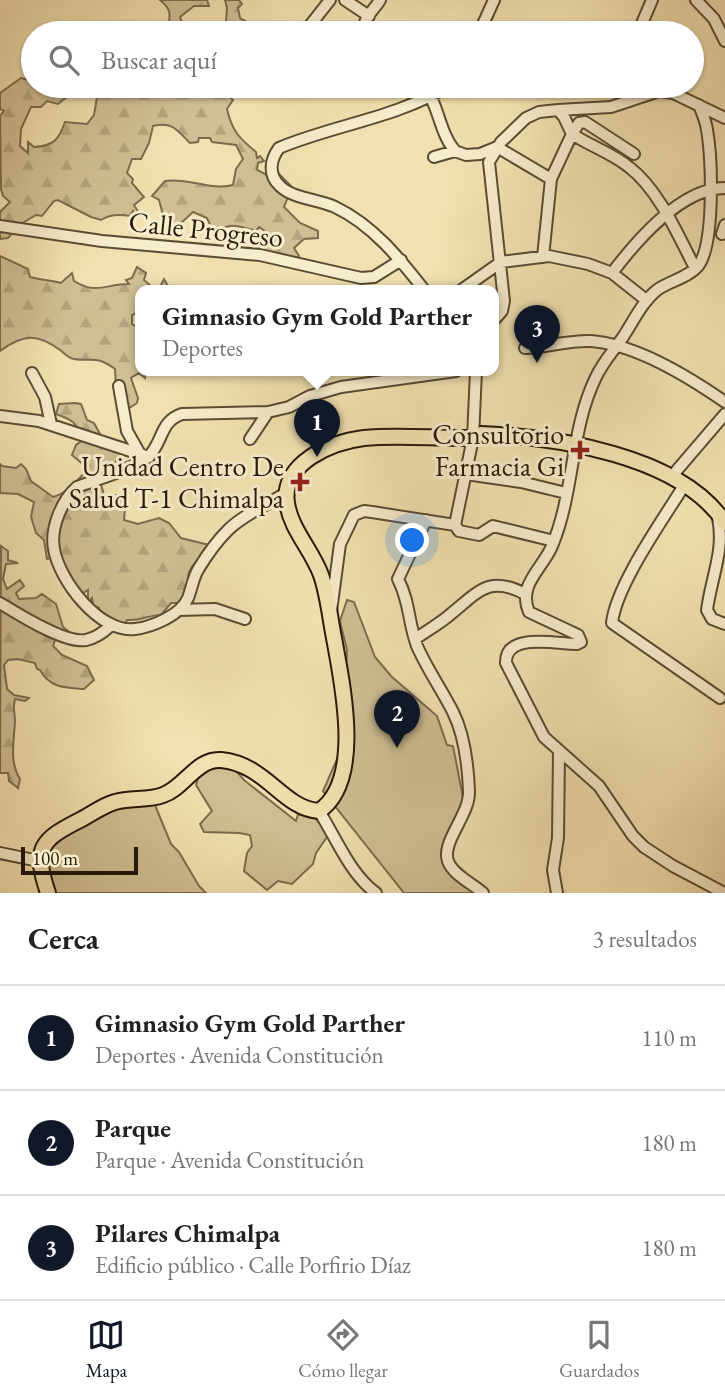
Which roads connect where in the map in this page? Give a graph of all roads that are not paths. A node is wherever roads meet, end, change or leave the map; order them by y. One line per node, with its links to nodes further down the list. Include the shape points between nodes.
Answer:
1 (330, 0): 8 (street)
2 (345, 0): 7 (street)
3 (380, 0): 7 (street)
4 (494, 0): 10 (street)
5 (652, 0): 11 (street)
6 (696, 0): 12 (street)
7 (369, 16): 9 (street)
8 (313, 21)
9 (366, 21)
10 (484, 21)
11 (642, 21)
12 (720, 21): 13 (street)
13 (725, 41)
14 (411, 98): 32 (street, Calle Progreso, via 356,123 279,148 271,161 278,185 337,208)
15 (431, 98): 23 (street)
16 (638, 98): 19 (street, via 611,107)
17 (684, 98): 18 (street)
18 (699, 105): 20 (street); 27 (street, via 708,135)
19 (558, 110): 21 (street); 22 (street, via 526,118)
20 (725, 118)
21 (572, 134): 24 (street, via 585,122); 26 (street); 29 (street, via 629,167)
22 (498, 147): 23 (street, via 480,154); 26 (street); 33 (street, via 489,164)
23 (454, 151): 25 (street)
24 (635, 154)
25 (434, 157)
26 (551, 179): 31 (street)
27 (710, 188): 28 (street); 29 (street); 34 (street, via 705,248)
28 (725, 188)
29 (668, 215): 34 (street); 35 (street, via 633,246)
30 (0, 226): 32 (street, Calle Progreso, via 127,244 260,255 361,278 374,277)
31 (543, 257): 33 (street); 35 (street, via 572,260)
32 (401, 260): 36 (street, Calle Progreso)
33 (501, 262): 37 (street); 39 (street, via 504,307)
34 (695, 268): 38 (street)
35 (612, 273): 38 (street)
36 (420, 285)
37 (468, 285)
38 (646, 300): 40 (street)
39 (499, 314)
40 (616, 346): 41 (street, via 575,341); 46 (street, via 679,373); 53 (street, via 597,375)
41 (525, 348)
42 (32, 373): 50 (street, via 45,397)
43 (420, 376): 47 (street, via 341,387)
44 (476, 376): 51 (street)
45 (119, 386): 54 (street, via 127,431)
46 (725, 402)
47 (268, 412): 52 (street); 54 (street, via 182,414 169,420)
48 (725, 414): 56 (street)
49 (0, 416): 50 (street)
50 (51, 424): 54 (street)
51 (473, 438): 53 (main road, via 481,434); 55 (street); 58 (main road, via 349,441 302,464 290,478)
52 (250, 439)
53 (574, 444): 56 (main road); 59 (street)
54 (144, 455): 70 (street, via 133,466 77,487 54,530 55,553 77,595)
55 (466, 474): 59 (street); 62 (street)
56 (672, 476): 57 (main road)
57 (685, 484): 60 (main road); 72 (street, via 644,551 612,621)
58 (286, 493): 66 (street, via 229,529 199,568); 67 (main road, via 292,520 322,576)
59 (566, 493): 63 (street)
60 (721, 517): 69 (street, via 722,545 707,610 712,619)
61 (426, 520): 62 (street); 67 (street, via 364,511 354,515 340,544); 71 (street, via 398,576)
62 (454, 525): 63 (street, via 459,531 479,535 493,526)
63 (554, 541): 64 (street)
64 (526, 594): 71 (street, via 514,588 486,586); 73 (street, via 533,615 581,638 577,644 521,642 511,646 505,657 537,726)
65 (0, 603): 70 (street, via 73,640 86,640)
66 (179, 610): 68 (street, via 215,609); 70 (street, via 134,630)
67 (330, 616): 74 (main road, via 346,746 339,785)
68 (245, 619)
69 (725, 624)
70 (110, 626)
71 (415, 639): 79 (street, via 455,716 465,755 469,803 449,844 447,859)
72 (720, 698)
73 (559, 752): 80 (street, via 553,870); 81 (street, via 591,778 644,847)
74 (319, 811): 76 (main road, via 298,805 258,772 216,760 163,795 114,802 54,834); 78 (street, via 351,864)
75 (0, 853): 76 (street)
76 (39, 861): 77 (main road)
77 (48, 893)
78 (376, 893)
79 (483, 893)
80 (557, 893)
81 (724, 893)

